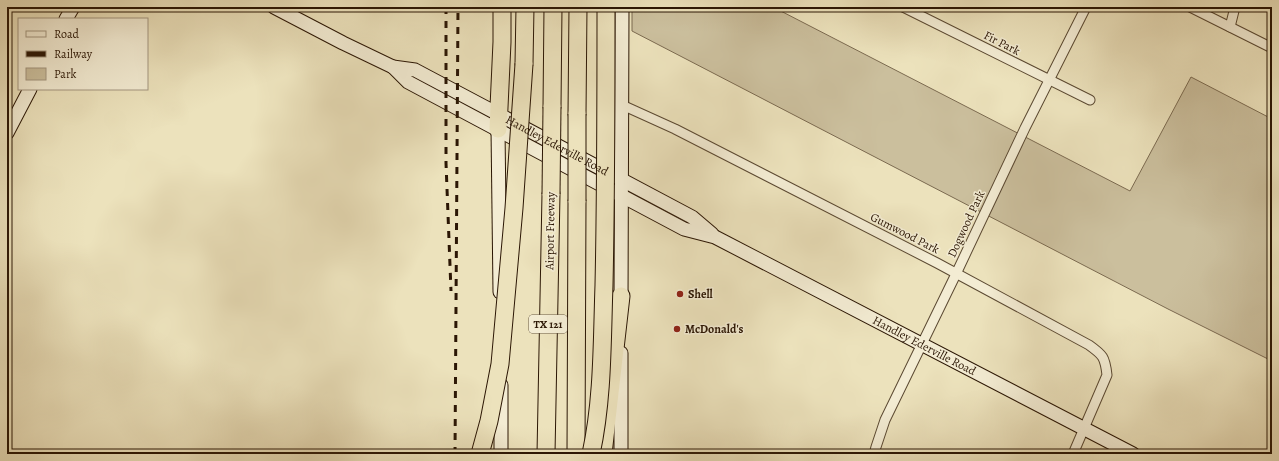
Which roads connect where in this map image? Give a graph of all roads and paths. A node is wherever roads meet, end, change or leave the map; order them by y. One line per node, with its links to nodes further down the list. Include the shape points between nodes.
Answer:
1 (73, 7): 13 (main road)
2 (274, 7): 20 (main road, Handley Ederville Road, via 393,67 416,70)
3 (502, 7): 20 (highway)
4 (525, 7): 29 (highway, bridge, via 524,64 514,208 500,364)
5 (553, 7): 31 (highway, Airport Freeway / TX 121, bridge)
6 (578, 7): 32 (highway, TX 121, bridge)
7 (606, 7): 33 (highway, bridge, via 606,200 601,369 596,432)
8 (622, 7): 19 (main road)
9 (903, 7): 16 (street, Fir Park)
10 (1086, 7): 16 (street, Dogwood Park)
11 (1190, 7): 14 (street)
12 (1235, 7): 14 (street)
13 (67, 18)
14 (1230, 27): 15 (street)
15 (1272, 48)
16 (1049, 80): 18 (street, Fir Park); 25 (street, Dogwood Park)
17 (29, 90): 21 (main road)
18 (1090, 100)
19 (622, 105): 22 (main road); 25 (street, Gumwood Park, via 675,129)
20 (498, 122): 22 (main road, Handley Ederville Road); 23 (main road, Handley Ederville Road); 30 (main road)
21 (7, 133)
22 (622, 180): 23 (main road); 24 (main road, Handley Ederville Road, via 692,217)
23 (622, 195): 24 (main road, Handley Ederville Road, via 684,229); 26 (main road)
24 (715, 237): 27 (main road, Handley Ederville Road)
25 (956, 274): 27 (street, Dogwood Park); 28 (street, Gumwood Park, via 1100,353 1106,362 1107,375)
26 (622, 296): 34 (highway); 35 (main road)
27 (922, 344): 28 (main road, Handley Ederville Road); 36 (street, Dogwood Park, via 885,420)
28 (1084, 428): 37 (street, Gumwood Park); 38 (main road, Handley Ederville Road)
29 (480, 454)
30 (501, 454)
31 (546, 454)
32 (576, 454)
33 (591, 454)
34 (603, 454)
35 (621, 454)
36 (874, 454)
37 (1073, 454)
38 (1133, 454)

